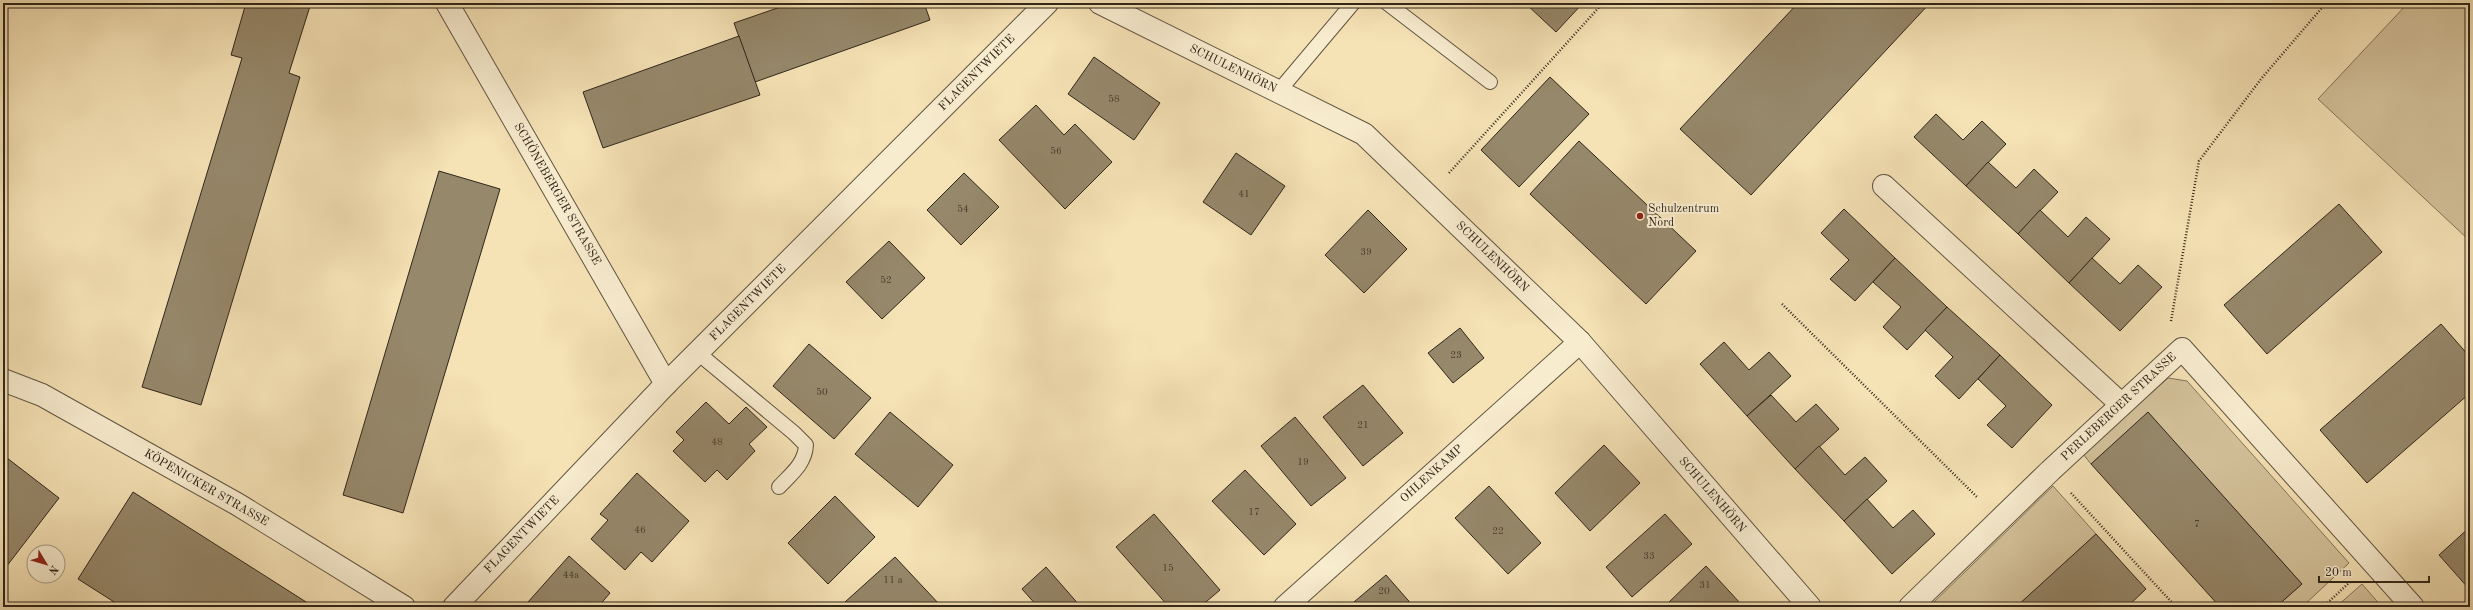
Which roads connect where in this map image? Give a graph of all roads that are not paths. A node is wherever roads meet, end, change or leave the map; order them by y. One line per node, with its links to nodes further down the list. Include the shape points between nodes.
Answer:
1 (447, 3): 12 (street, SCHÖNEBERGER STRASSE)
2 (1047, 3): 10 (street, FLAGENTWIETE)
3 (1100, 3): 7 (street, SCHULENHÖRN)
4 (1353, 3): 7 (lane)
5 (1387, 3): 6 (lane)
6 (1490, 82)
7 (1278, 92): 9 (street, SCHULENHÖRN, via 1364,134)
8 (1884, 186): 13 (street)
9 (1580, 342): 17 (street, OHLENKAMP); 18 (street, SCHULENHÖRN)
10 (698, 353): 12 (street, FLAGENTWIETE); 14 (lane, via 806,445 802,462)
11 (3, 380): 15 (street, KÖPENICKER STRASSE, via 42,395 237,504)
12 (666, 384): 16 (street, FLAGENTWIETE)
13 (2121, 404): 19 (street, PERLEBERGER STRASSE); 20 (street, PERLEBERGER STRASSE, via 2182,349)
14 (779, 487)
15 (404, 607)
16 (454, 607)
17 (1285, 607)
18 (1810, 607)
19 (1910, 607)
20 (2413, 607)

